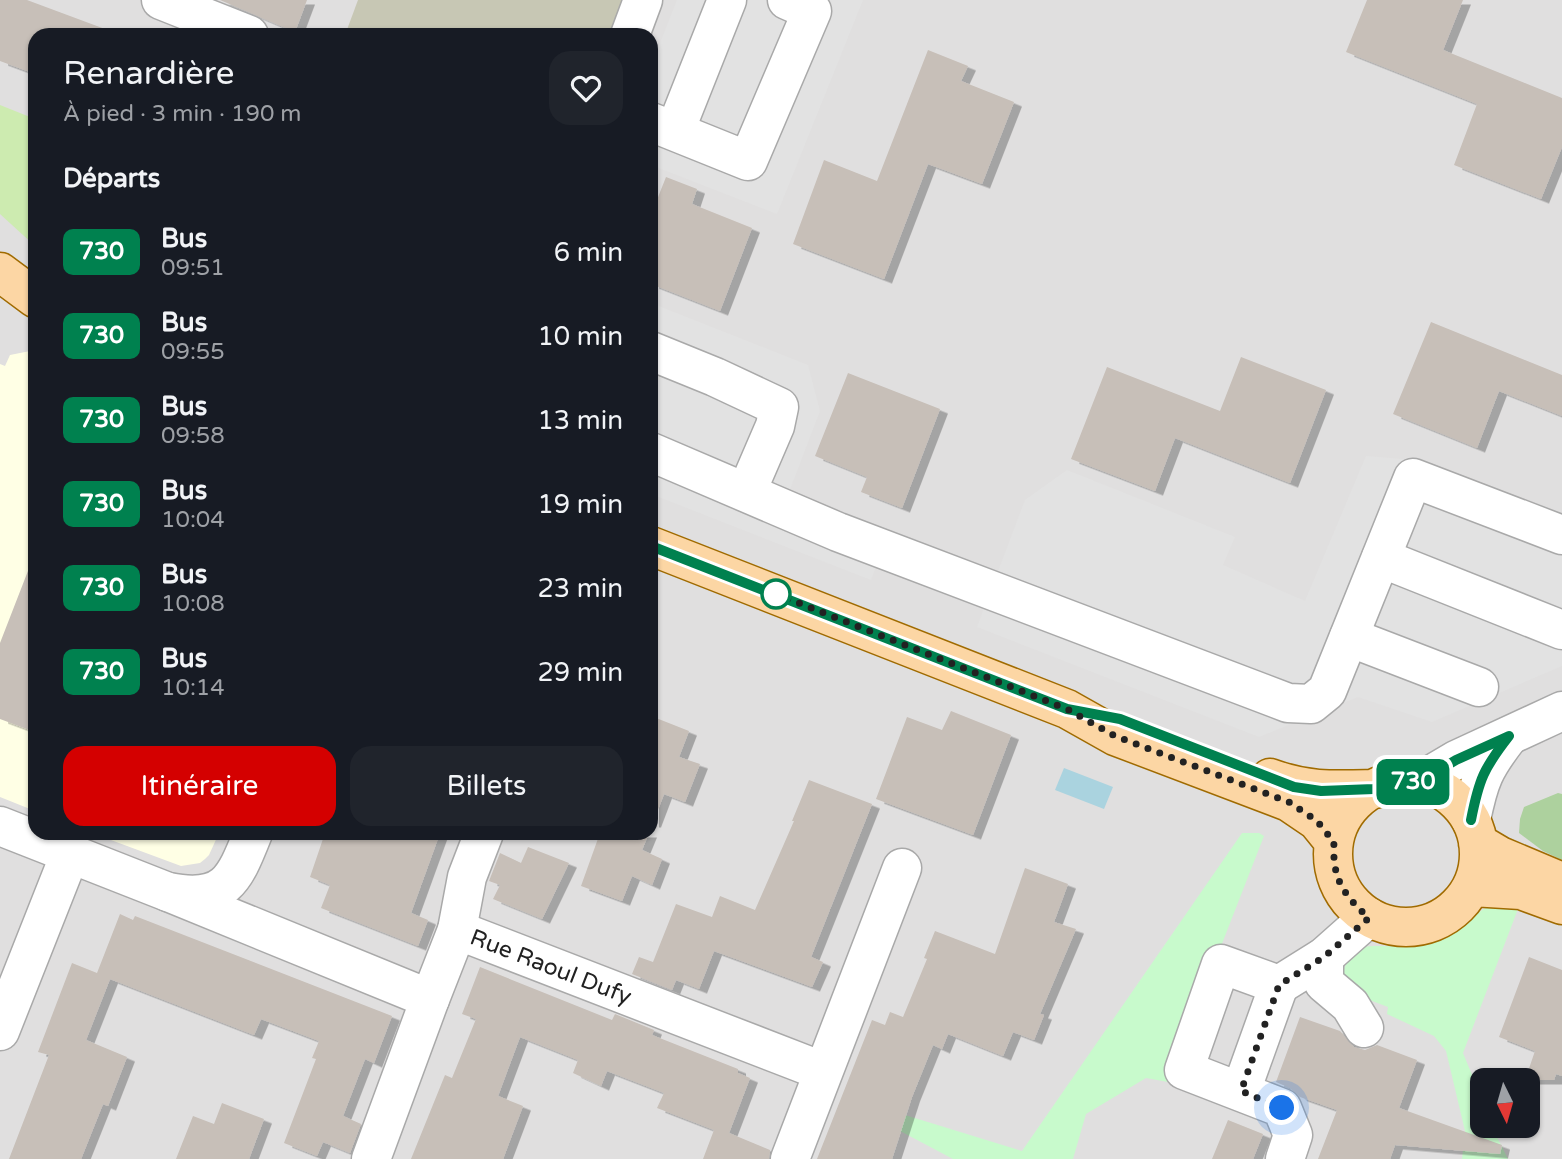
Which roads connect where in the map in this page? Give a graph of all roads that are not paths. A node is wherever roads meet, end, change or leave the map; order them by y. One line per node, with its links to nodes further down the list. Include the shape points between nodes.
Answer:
1 (643, 0): 6 (street)
2 (727, 0): 7 (street)
3 (787, 0): 7 (street, via 812,11 748,161)
4 (182, 4): 5 (street)
5 (234, 28)
6 (633, 28)
7 (663, 126)
8 (0, 272): 9 (main road)
9 (28, 293)
10 (658, 354): 12 (street, via 779,407)
11 (658, 455): 12 (street)
12 (747, 491): 17 (street, via 838,532 1288,703 1311,704 1327,691)
13 (1562, 535): 15 (street, via 1413,478)
14 (658, 549): 19 (main road)
15 (1381, 558): 16 (street); 17 (street)
16 (1562, 630)
17 (1349, 637): 18 (street)
18 (1479, 687)
19 (1067, 709): 23 (main road, via 1120,719 1294,787); 30 (main road, via 1115,736 1289,802 1317,821)
20 (1562, 711): 21 (street)
21 (1509, 736): 22 (street); 25 (street, via 1479,782)
22 (1419, 782): 23 (main road, via 1393,782); 25 (main road, via 1458,803)
23 (1374, 789): 30 (main road, via 1343,818)
24 (0, 826): 26 (street)
25 (1475, 831): 33 (main road, via 1500,856); 34 (main road, via 1478,867)
26 (28, 837)
27 (35, 840): 31 (street)
28 (250, 840): 35 (street, via 241,864 220,889 202,895)
29 (481, 840): 38 (street, via 467,877)
30 (1334, 842): 37 (main road, via 1333,862 1340,886)
31 (70, 854): 35 (street); 43 (street)
32 (902, 868): 44 (street)
33 (1562, 882)
34 (1472, 887): 36 (main road, via 1521,890); 37 (main road, via 1457,908 1421,926 1389,926)
35 (168, 892): 41 (street)
36 (1562, 905)
37 (1369, 918): 39 (street)
38 (457, 930): 41 (street, Rue Raoul Dufy); 44 (street, Rue Raoul Dufy)
39 (1324, 957): 40 (street); 42 (street, via 1324,983 1350,1004)
40 (1279, 985): 45 (street); 45 (street, via 1221,964 1184,1070)
41 (430, 999): 46 (street, Rue Raoul Dufy)
42 (1364, 1028)
43 (0, 1031)
44 (822, 1071): 47 (street)
45 (1241, 1091): 48 (street, via 1282,1108 1293,1135)
46 (370, 1159)
47 (790, 1159)
48 (1285, 1159)

